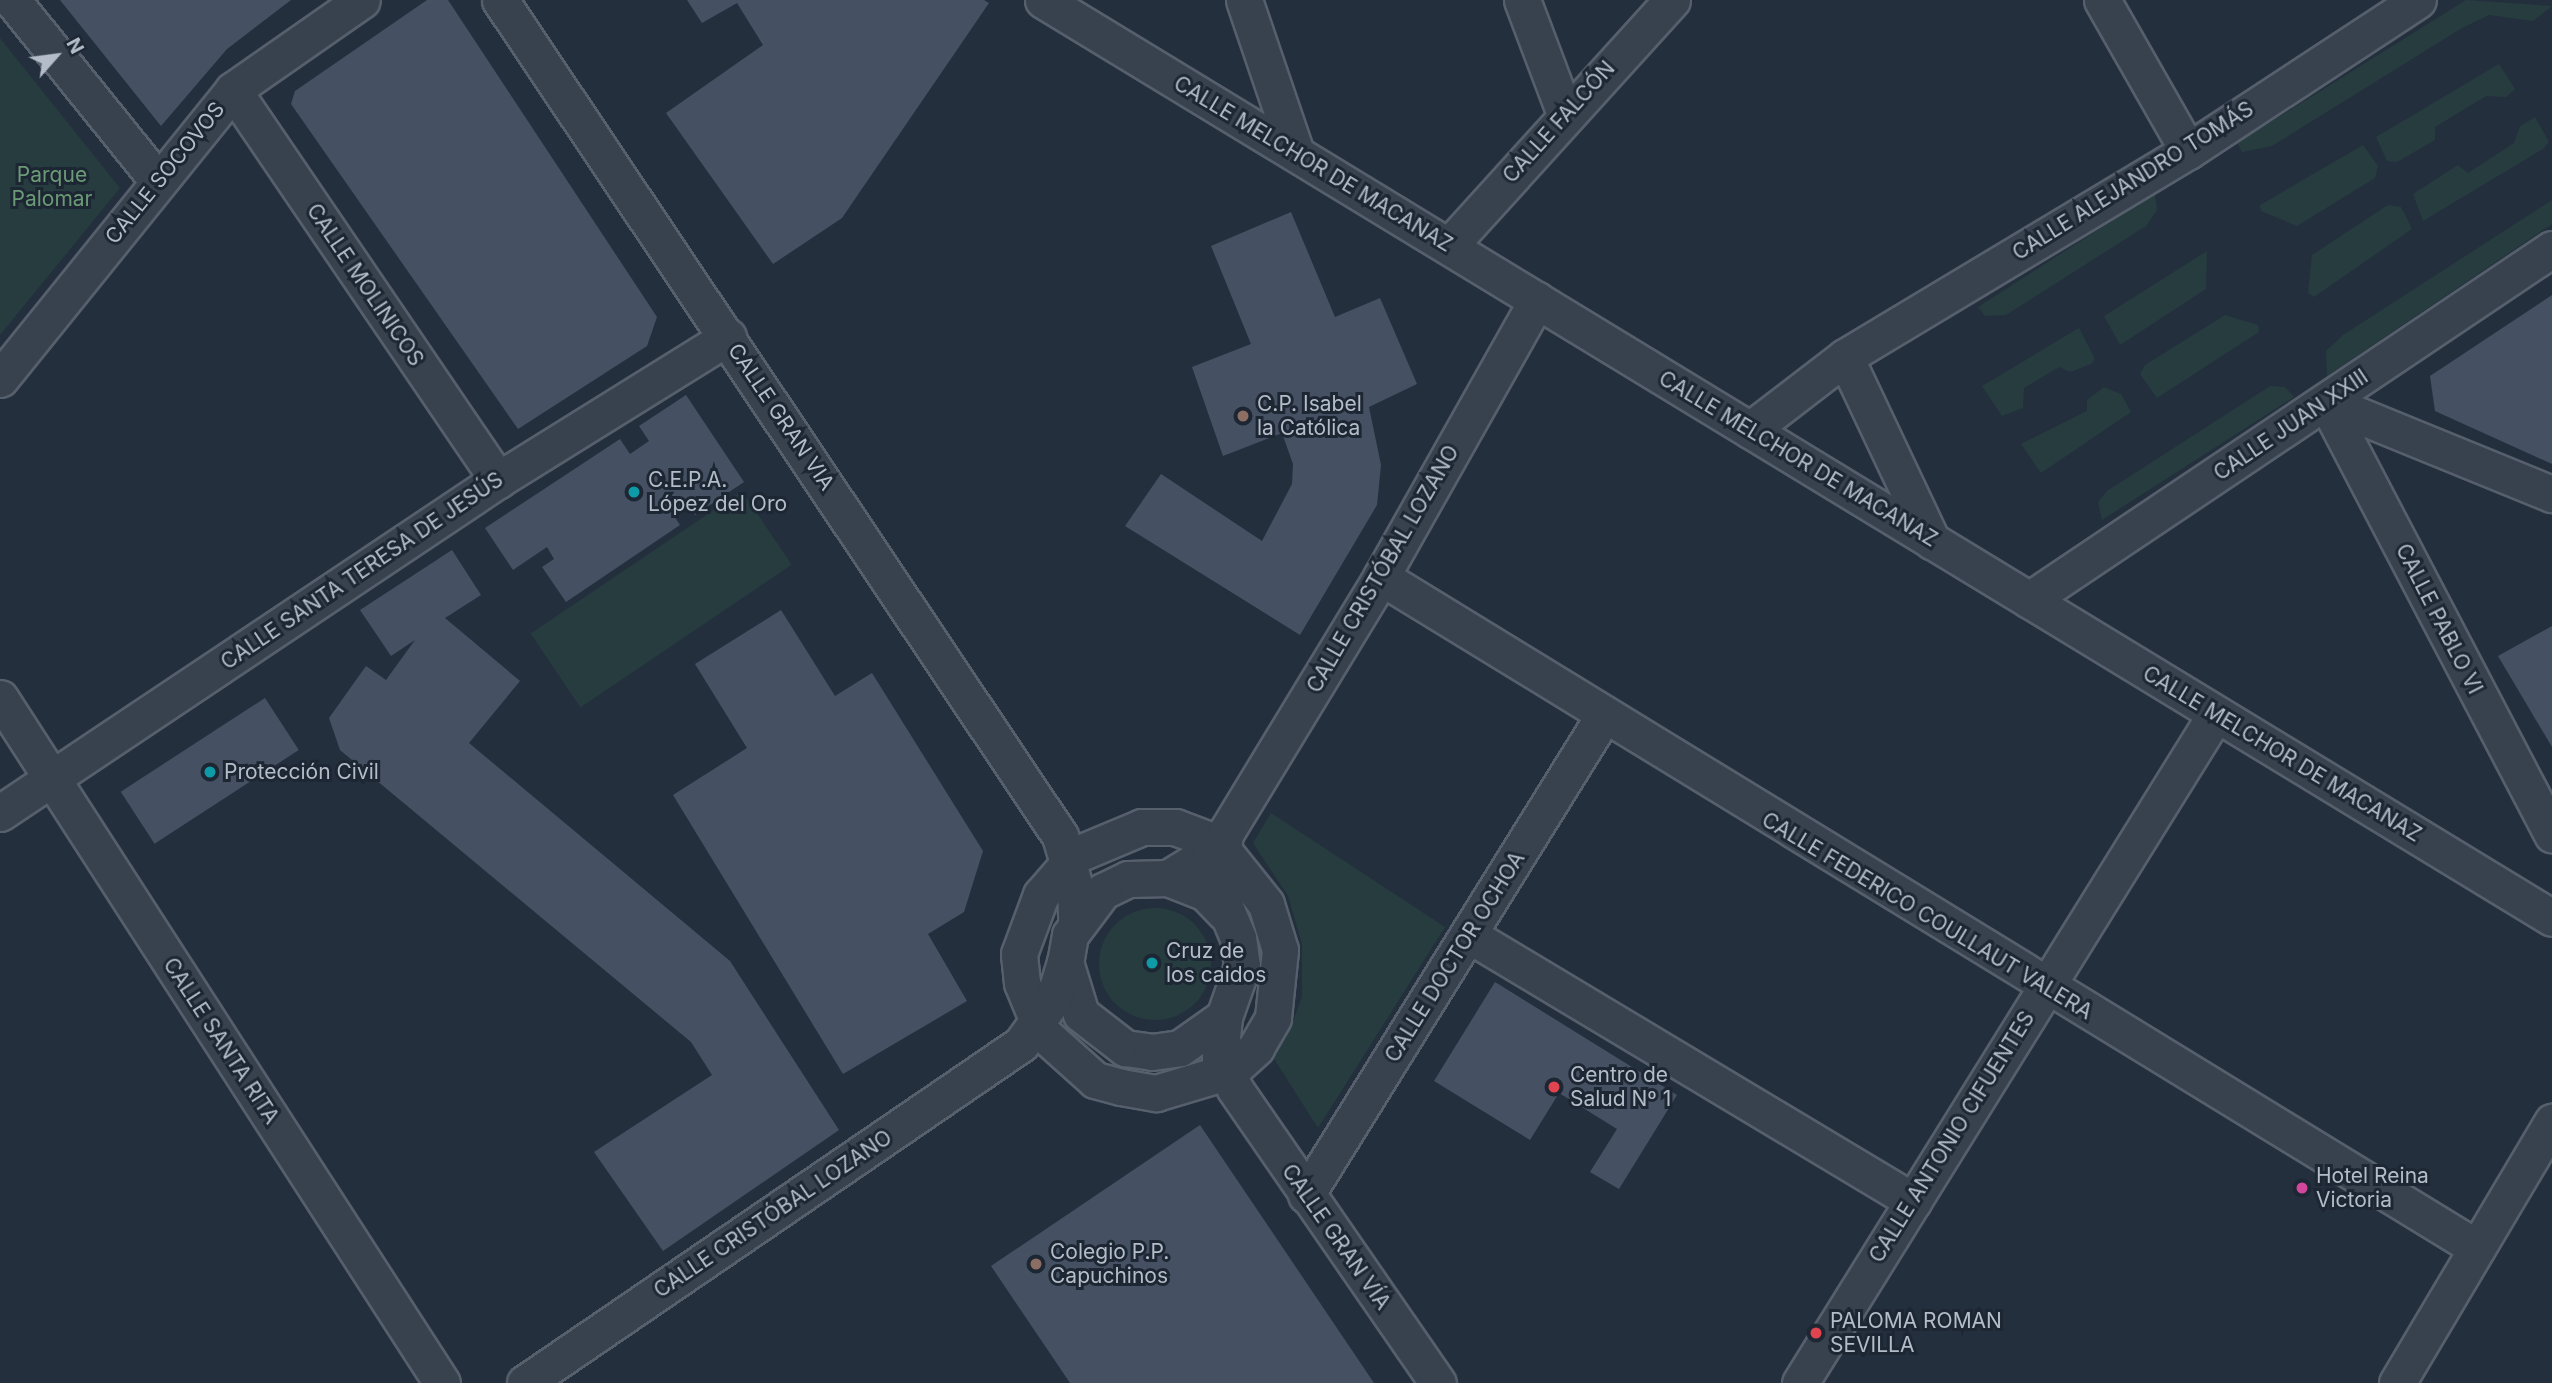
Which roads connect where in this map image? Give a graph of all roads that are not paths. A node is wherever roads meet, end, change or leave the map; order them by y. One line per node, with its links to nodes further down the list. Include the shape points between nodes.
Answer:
1 (12, 0): 15 (street)
2 (362, 0): 11 (street, CALLE SOCOVOS)
3 (500, 0): 19 (street, CALLE GRAN VIA)
4 (1043, 0): 10 (street, CALLE MELCHOR DE MACANAZ)
5 (1244, 0): 14 (street)
6 (1522, 0): 12 (street)
7 (1672, 0): 12 (street, CALLE FALCÓN)
8 (2102, 0): 13 (street)
9 (2418, 0): 13 (street, CALLE ALEJANDRO TOMÁS)
10 (1080, 13): 14 (street, CALLE MELCHOR DE MACANAZ)
11 (233, 90): 15 (street, CALLE SOCOVOS); 24 (street, CALLE MOLINICOS)
12 (1565, 114): 16 (street, CALLE FALCÓN)
13 (2188, 151): 20 (street, CALLE ALEJANDRO TOMÁS)
14 (1296, 153): 16 (street, CALLE MELCHOR DE MACANAZ)
15 (158, 181): 21 (street, CALLE SOCOVOS)
16 (1449, 246): 18 (street, CALLE MELCHOR DE MACANAZ)
17 (2552, 249): 22 (street, CALLE JUAN XXIII)
18 (1537, 300): 23 (street, CALLE MELCHOR DE MACANAZ); 27 (street, CALLE CRISTÓBAL LOZANO)
19 (728, 337): 24 (street, CALLE SANTA TERESA DE JESÚS); 36 (street, CALLE GRAN VIA)
20 (1845, 357): 23 (street, CALLE ALEJANDRO TOMÁS); 26 (street)
21 (0, 379)
22 (2326, 402): 25 (street); 28 (street, CALLE JUAN XXIII); 34 (street, CALLE PABLO VI)
23 (1750, 430): 26 (street, CALLE MELCHOR DE MACANAZ)
24 (498, 480): 32 (street, CALLE SANTA TERESA DE JESÚS)
25 (2552, 494)
26 (1932, 541): 28 (street, CALLE MELCHOR DE MACANAZ)
27 (1381, 577): 31 (street, CALLE FEDERICO COULLAUT VALERA); 35 (street, CALLE CRISTÓBAL LOZANO)
28 (2029, 600): 30 (street, CALLE MELCHOR DE MACANAZ)
29 (0, 698): 32 (street, CALLE SANTA RITA)
30 (2216, 714): 40 (street, CALLE MELCHOR DE MACANAZ); 44 (street, CALLE ANTONIO CIFUENTES)
31 (1603, 718): 42 (street, CALLE DOCTOR OCHOA); 44 (street, CALLE FEDERICO COULLAUT VALERA)
32 (52, 778): 33 (street, CALLE SANTA TERESA DE JESÚS); 55 (street, CALLE SANTA RITA)
33 (0, 813)
34 (2552, 835)
35 (1222, 842): 36 (street, via 1175,827 1142,827); 37 (street); 39 (street, via 1218,890); 49 (street, via 1266,904 1280,950 1273,1018 1256,1048)
36 (1070, 851): 38 (street); 41 (street); 47 (street, via 1041,895 1019,954)
37 (1168, 878): 38 (street); 39 (street, via 1206,893)
38 (1128, 879): 41 (street, via 1103,891)
39 (1225, 913): 45 (street, via 1242,966)
40 (2552, 918)
41 (1076, 923): 43 (street)
42 (1469, 935): 51 (street, CALLE DOCTOR OCHOA); 52 (street)
43 (1065, 962): 46 (street, via 1081,1014); 47 (street)
44 (2045, 988): 52 (street, CALLE ANTONIO CIFUENTES); 53 (street, CALLE FEDERICO COULLAUT VALERA)
45 (1224, 1017): 48 (street, via 1204,1036); 49 (street, via 1218,1041)
46 (1100, 1034): 47 (street, via 1073,1027); 48 (street, via 1125,1048)
47 (1035, 1035): 49 (street, via 1095,1080 1121,1087 1156,1093); 56 (street, CALLE CRISTÓBAL LOZANO)
48 (1169, 1050): 49 (street)
49 (1226, 1079): 51 (street, CALLE GRAN VÍA)
50 (2552, 1122): 53 (street)
51 (1306, 1195): 57 (street, CALLE GRAN VÍA)
52 (1913, 1200): 54 (street, CALLE ANTONIO CIFUENTES)
53 (2477, 1248): 58 (street)
54 (1807, 1381)
55 (442, 1383)
56 (526, 1383)
57 (1438, 1383)
58 (2397, 1383)

